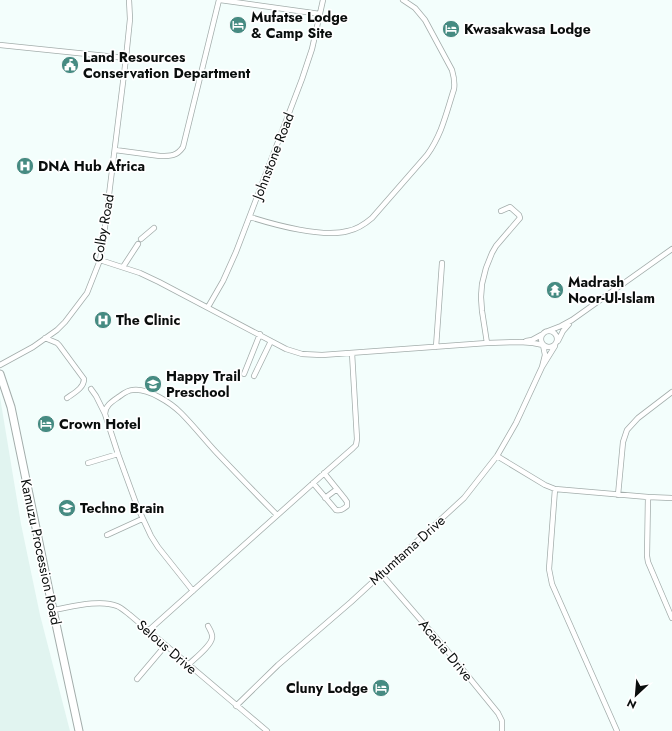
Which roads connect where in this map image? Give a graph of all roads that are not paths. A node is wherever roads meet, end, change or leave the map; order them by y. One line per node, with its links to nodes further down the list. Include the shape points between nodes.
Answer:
1 (129, 0): 7 (street, Colby Road)
2 (219, 0): 5 (street); 8 (street, via 184,147 174,155 167,156)
3 (323, 0): 5 (street, Johnstone Road)
4 (404, 0): 10 (street, via 425,20 452,70 455,83 443,126 427,155 372,218 363,225 343,233 310,231)
5 (320, 14): 10 (street, Johnstone Road, via 307,64)
6 (0, 45): 7 (street)
7 (126, 58): 8 (street, Colby Road)
8 (114, 150): 15 (street, Colby Road)
9 (501, 211): 27 (street, via 510,207 520,218 496,246 486,268 481,297)
10 (250, 217): 18 (street, Johnstone Road, via 230,266)
11 (154, 228): 12 (street)
12 (141, 239)
13 (138, 244): 17 (street)
14 (672, 248): 19 (street)
15 (100, 260): 17 (street); 23 (street, Colby Road, via 82,301 61,326)
16 (442, 263): 30 (street)
17 (123, 267): 18 (street)
18 (208, 307): 21 (street)
19 (572, 320): 20 (street); 25 (street)
20 (548, 331): 22 (street); 25 (street, via 554,332)
21 (260, 334): 24 (street); 35 (street)
22 (542, 334): 26 (street, via 532,340); 28 (street)
23 (45, 338): 32 (street, Colby Road); 39 (street, via 60,345 84,379 81,388)
24 (271, 341): 31 (street, via 302,354); 36 (street)
25 (558, 341): 29 (street)
26 (520, 342): 27 (street); 28 (street)
27 (487, 343): 30 (street)
28 (543, 345): 29 (street, via 550,348); 33 (street, via 545,355)
29 (555, 346): 33 (street)
30 (436, 347): 31 (street)
31 (352, 353): 44 (street, via 356,445)
32 (0, 365)
33 (542, 367): 42 (street, Mtumtama Drive, via 516,423)
34 (0, 374): 57 (highway, Kamuzu Procession Road, via 11,407)
35 (244, 374)
36 (254, 376)
37 (91, 389): 40 (street)
38 (672, 392): 48 (street, via 638,418 627,430 623,442)
39 (67, 398)
40 (105, 414): 41 (street); 52 (street, via 108,405 127,391 146,391 163,400 181,413)
41 (118, 454): 43 (street); 53 (street)
42 (497, 456): 47 (street); 55 (street, Mtumtama Drive, via 464,498)
43 (88, 463)
44 (324, 473): 45 (street); 46 (street)
45 (313, 483): 50 (street); 52 (street)
46 (337, 489): 50 (street); 50 (street, via 347,502 347,506 342,510 336,510)
47 (555, 489): 48 (street); 69 (street, via 549,569 552,584)
48 (618, 495): 49 (street)
49 (648, 497): 51 (street); 58 (street, via 648,562)
50 (325, 498)
51 (672, 498)
52 (277, 515): 56 (street)
53 (142, 519): 54 (street); 56 (street, via 158,547)
54 (107, 535)
55 (381, 574): 64 (street, Mtumtama Drive, via 278,665); 68 (street, Acacia Drive, via 498,712 502,721)
56 (193, 591): 60 (street)
57 (53, 610): 60 (street, Selous Drive, via 108,604 123,610); 66 (highway, Kamuzu Procession Road)
58 (672, 618)
59 (208, 626): 62 (street, via 212,634 211,642)
60 (148, 630): 61 (street, Selous Drive)
61 (165, 646): 62 (street, Selous Drive); 63 (street)
62 (188, 665): 64 (street, Selous Drive)
63 (137, 679)
64 (236, 706): 65 (street, Selous Drive)
65 (265, 729): 67 (street)
66 (79, 731)
67 (258, 731)
68 (502, 731)
69 (617, 731)

